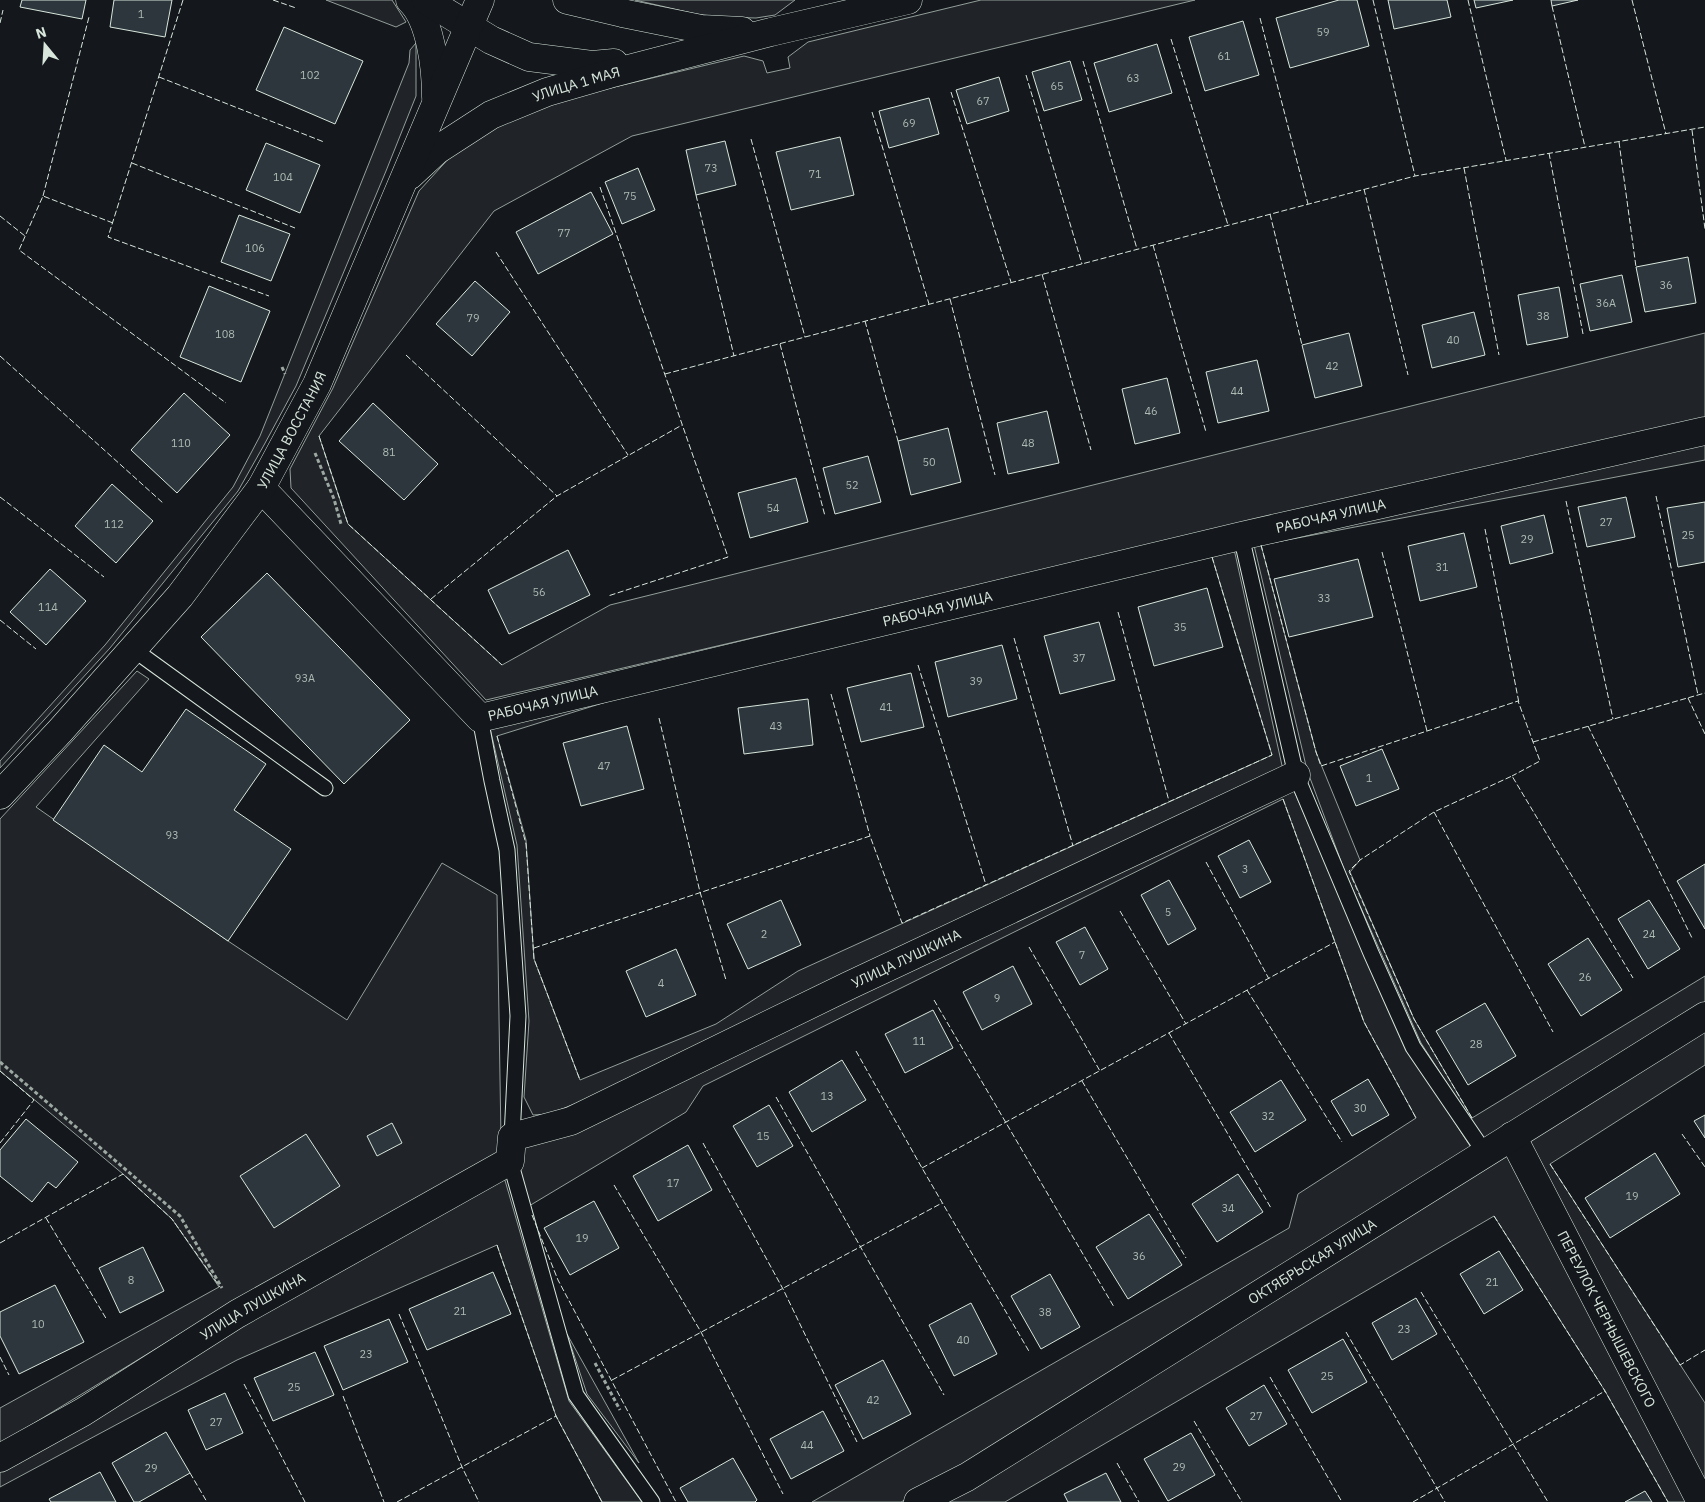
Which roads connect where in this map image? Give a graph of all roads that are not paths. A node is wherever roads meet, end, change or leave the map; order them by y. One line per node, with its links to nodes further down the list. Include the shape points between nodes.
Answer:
1 (410, 0): 9 (street, via 416,6 430,39 436,74)
2 (426, 0): 6 (street)
3 (480, 0): 6 (street, УЛИЦА ВОССТАНИЯ)
4 (566, 0): 7 (street, УЛИЦА 1 МАЯ, via 701,29)
5 (908, 0): 7 (street, УЛИЦА 1 МАЯ)
6 (469, 26): 8 (street, via 529,57 592,65); 9 (street, УЛИЦА ВОССТАНИЯ)
7 (771, 32): 8 (street, УЛИЦА 1 МАЯ)
8 (675, 57): 10 (street, УЛИЦА 1 МАЯ, via 547,92 491,115 437,150)
9 (436, 106): 10 (street, УЛИЦА ВОССТАНИЯ)
10 (404, 181): 12 (street, УЛИЦА ВОССТАНИЯ, via 317,384)
11 (1705, 431): 13 (street, РАБОЧАЯ УЛИЦА)
12 (261, 488): 14 (street, УЛИЦА ВОССТАНИЯ, via 180,596); 15 (street, РАБОЧАЯ УЛИЦА)
13 (1241, 536): 15 (street, РАБОЧАЯ УЛИЦА); 16 (lane)
14 (133, 649): 17 (lane); 18 (street, УЛИЦА ВОССТАНИЯ)
15 (480, 718): 21 (lane, via 508,859 518,1016)
16 (1296, 775): 21 (street, УЛИЦА ЛУШКИНА); 22 (lane, via 1413,1047)
17 (326, 788)
18 (0, 795)
19 (1705, 1016): 20 (street, ОКТЯБРЬСКАЯ УЛИЦА)
20 (1512, 1136): 22 (street, ОКТЯБРЬСКАЯ УЛИЦА); 26 (street, ПЕРЕУЛОК ЧЕРНЫШЕВСКОГО)
21 (511, 1149): 23 (street, УЛИЦА ЛУШКИНА, via 237,1314 83,1412); 24 (lane, via 576,1395)
22 (1485, 1153): 25 (street, ОКТЯБРЬСКАЯ УЛИЦА, via 967,1477)
23 (0, 1458)
24 (652, 1502)
25 (918, 1502)
26 (1701, 1502)

